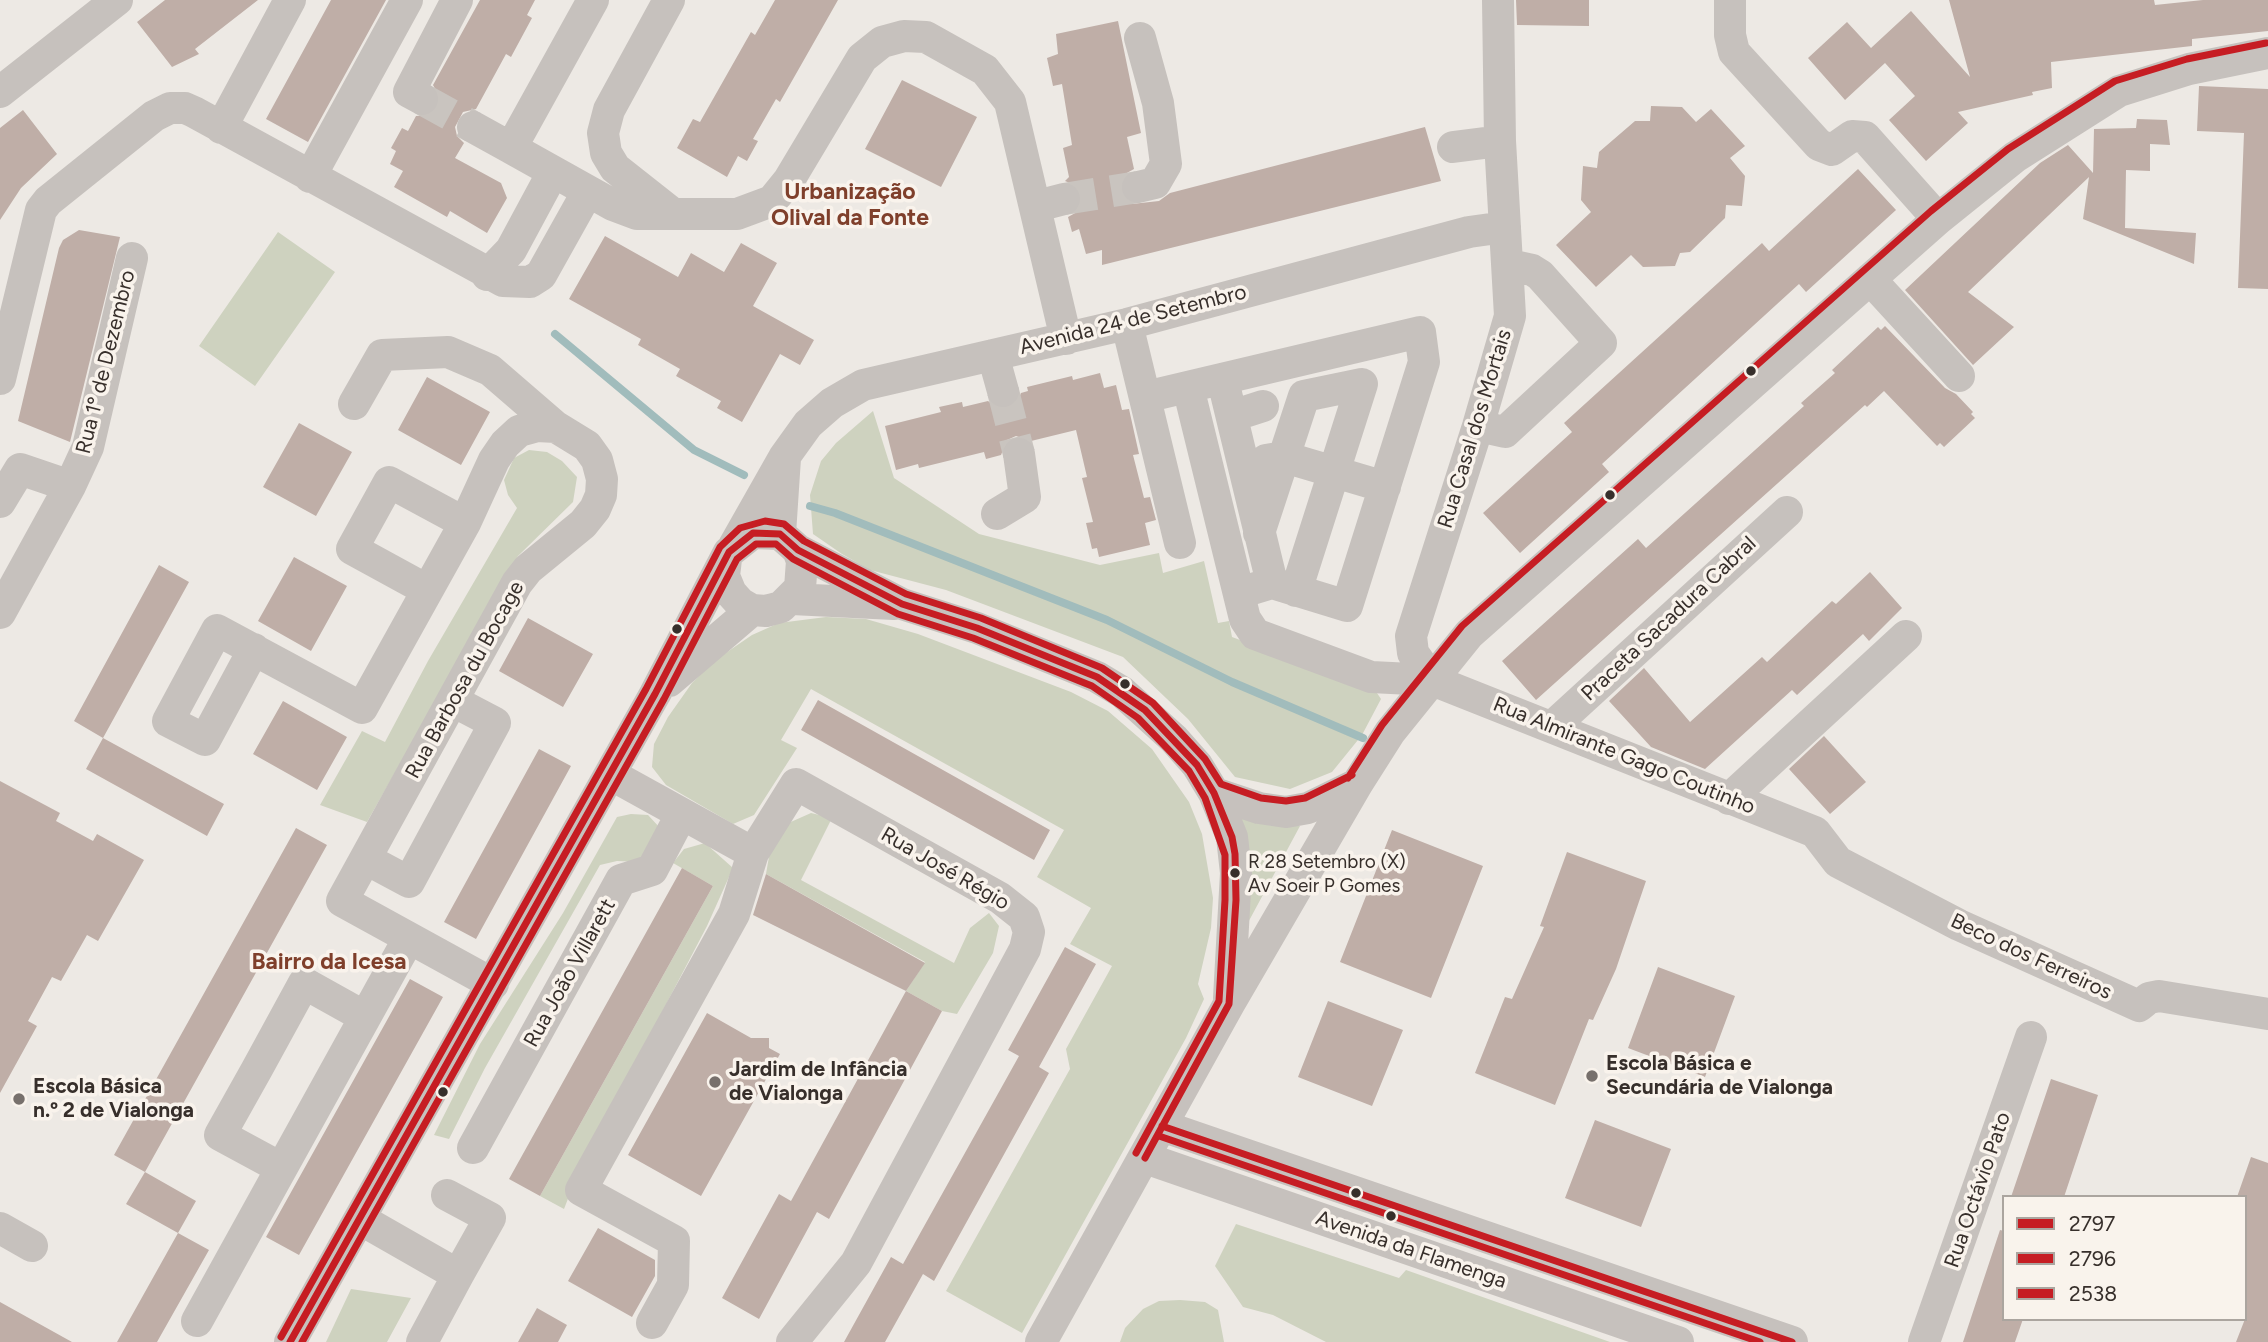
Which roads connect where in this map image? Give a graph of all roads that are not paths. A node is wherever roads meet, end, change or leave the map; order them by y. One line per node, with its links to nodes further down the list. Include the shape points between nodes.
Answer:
1 (117, 0): 11 (street)
2 (290, 0): 14 (street)
3 (407, 0): 19 (street)
4 (457, 0): 12 (street, via 409,92)
5 (593, 0): 17 (street)
6 (669, 0): 22 (street, via 609,110 603,133 606,153 615,168)
7 (1498, 0): 15 (street, Rua Casal dos Mortais)
8 (1730, 0): 23 (street, via 1734,52 1819,145 1832,150 1852,136 1865,137)
9 (1140, 38): 20 (street, via 1157,103 1166,164 1155,183)
10 (2268, 53): 23 (street, via 2189,69 2119,91 2015,157)
11 (0, 92)
12 (422, 99)
13 (473, 127): 17 (street)
14 (221, 128): 19 (street); 33 (street, via 185,108 170,107 48,201 37,221)
15 (1500, 141): 16 (street); 24 (street, Rua Casal dos Mortais)
16 (1453, 147)
17 (511, 148): 18 (street)
18 (553, 172): 21 (street); 27 (street, via 511,250)
19 (310, 177): 27 (street)
20 (1138, 187)
21 (588, 191): 22 (street, via 631,213); 27 (street, via 541,275 517,284)
22 (672, 214): 30 (street, via 737,214 772,201 862,58 882,42 926,37 985,70 1010,102 1050,203)
23 (1938, 219): 28 (street)
24 (1506, 227): 26 (street, Rua Casal dos Mortais); 29 (street, Avenida 24 de Setembro)
25 (132, 258): 48 (street, Rua 1º de Dezembro, via 88,447)
26 (1509, 265): 41 (street, Rua Casal dos Mortais, via 1510,316); 41 (street, via 1540,275 1601,343 1505,432)
27 (487, 275)
28 (1870, 279): 32 (street); 67 (street, via 1469,634)
29 (1127, 324): 30 (street, Avenida 24 de Setembro); 37 (street)
30 (1066, 339): 31 (street, Avenida 24 de Setembro)
31 (993, 355): 36 (street); 44 (street, Avenida 24 de Setembro, via 863,385 832,402 808,424)
32 (1959, 376)
33 (0, 379)
34 (1223, 381): 35 (street); 40 (street); 49 (street, via 1420,332 1424,362)
35 (1188, 387): 37 (street); 60 (street)
36 (1003, 391)
37 (1145, 397): 56 (street)
38 (354, 404): 42 (street, Rua Barbosa du Bocage, via 382,355 448,352 490,370)
39 (1263, 406): 40 (street)
40 (1232, 416): 46 (street)
41 (1478, 426): 67 (street, Rua Casal dos Mortais, via 1411,636 1413,653)
42 (556, 427): 53 (street, via 519,431 505,444); 69 (street, Rua Barbosa du Bocage, via 587,446 597,460 601,495 583,524 517,583)
43 (1019, 454): 52 (street, via 1025,496)
44 (785, 456): 55 (street); 57 (street, Avenida 24 de Setembro)
45 (1284, 457): 46 (street); 47 (street); 47 (street, via 1304,396 1362,384); 54 (street)
46 (1243, 465): 54 (street)
47 (1335, 472): 49 (street); 58 (street)
48 (70, 486): 50 (street, via 20,469); 64 (street, Rua 1º de Dezembro)
49 (1385, 487): 58 (street, via 1347,606)
50 (0, 502)
51 (1787, 512): 70 (street, Praceta Sacadura Cabral)
52 (997, 514)
53 (465, 523): 59 (street); 59 (street, via 389,482 352,549)
54 (1259, 533): 58 (street)
55 (789, 542): 57 (street, via 752,533); 61 (street, via 803,575); 62 (street)
56 (1180, 543)
57 (730, 552): 63 (street, via 724,576 730,593); 68 (street, Avenida 24 de Setembro)
58 (1284, 587): 60 (street)
59 (427, 590): 66 (street, via 362,708)
60 (1239, 593): 67 (street, via 1245,619 1255,634 1371,677)
61 (792, 600): 62 (street); 63 (street, via 766,611)
62 (902, 604): 73 (street, via 977,628 1097,677 1122,692 1174,739)
63 (752, 610): 68 (street)
64 (0, 613)
65 (1906, 636): 74 (street)
66 (254, 649)
67 (1433, 680): 70 (street, Rua Almirante Gago Coutinho); 72 (street, via 1390,732)
68 (655, 694): 71 (street, Avenida 24 de Setembro)
69 (453, 701): 78 (street, Rua Barbosa du Bocage); 78 (street, via 495,723 416,870 409,882)
70 (1552, 727): 74 (street, Rua Almirante Gago Coutinho)
71 (610, 774): 75 (street); 80 (street, Avenida 24 de Setembro)
72 (1357, 784): 73 (street, via 1308,808 1286,812); 81 (street)
73 (1214, 793): 81 (street, via 1232,838 1236,873)
74 (1729, 799): 76 (street, Rua Almirante Gago Coutinho)
75 (681, 815): 77 (street); 86 (street, Rua João Villarett, via 652,870 621,880)
76 (1815, 832): 82 (street, Beco dos Ferreiros, via 1838,862 1959,925 2139,1006 2159,996)
77 (753, 853): 95 (street, via 734,914 581,1190 674,1241 673,1285); 98 (street, Rua José Régio, via 796,784 1000,898 1024,917 1028,932 1025,949 856,1263)
78 (366, 859): 79 (street, Rua Barbosa du Bocage, via 342,901)
79 (409, 938): 80 (street, Rua Barbosa du Bocage); 83 (street)
80 (493, 984): 90 (street, Avenida 24 de Setembro)
81 (1229, 1004): 85 (street)
82 (2268, 1014)
83 (365, 1017): 88 (street); 88 (street, via 304,983 220,1135)
84 (2031, 1037): 102 (street, Rua Octávio Pato)
85 (1162, 1126): 87 (street); 101 (street, Avenida da Flamenga)
86 (473, 1148)
87 (1144, 1158): 99 (street); 100 (street, Avenida da Flamenga)
88 (281, 1168): 94 (street)
89 (447, 1195): 93 (street, via 490,1218)
90 (359, 1219): 93 (street); 96 (street, Avenida 24 de Setembro)
91 (0, 1228): 92 (street)
92 (32, 1245)
93 (458, 1275): 97 (street)
94 (197, 1321)
95 (652, 1323)
96 (290, 1342)
97 (422, 1342)
98 (792, 1342)
99 (1041, 1342)
100 (1678, 1342)
101 (1792, 1342)
102 (1924, 1342)

